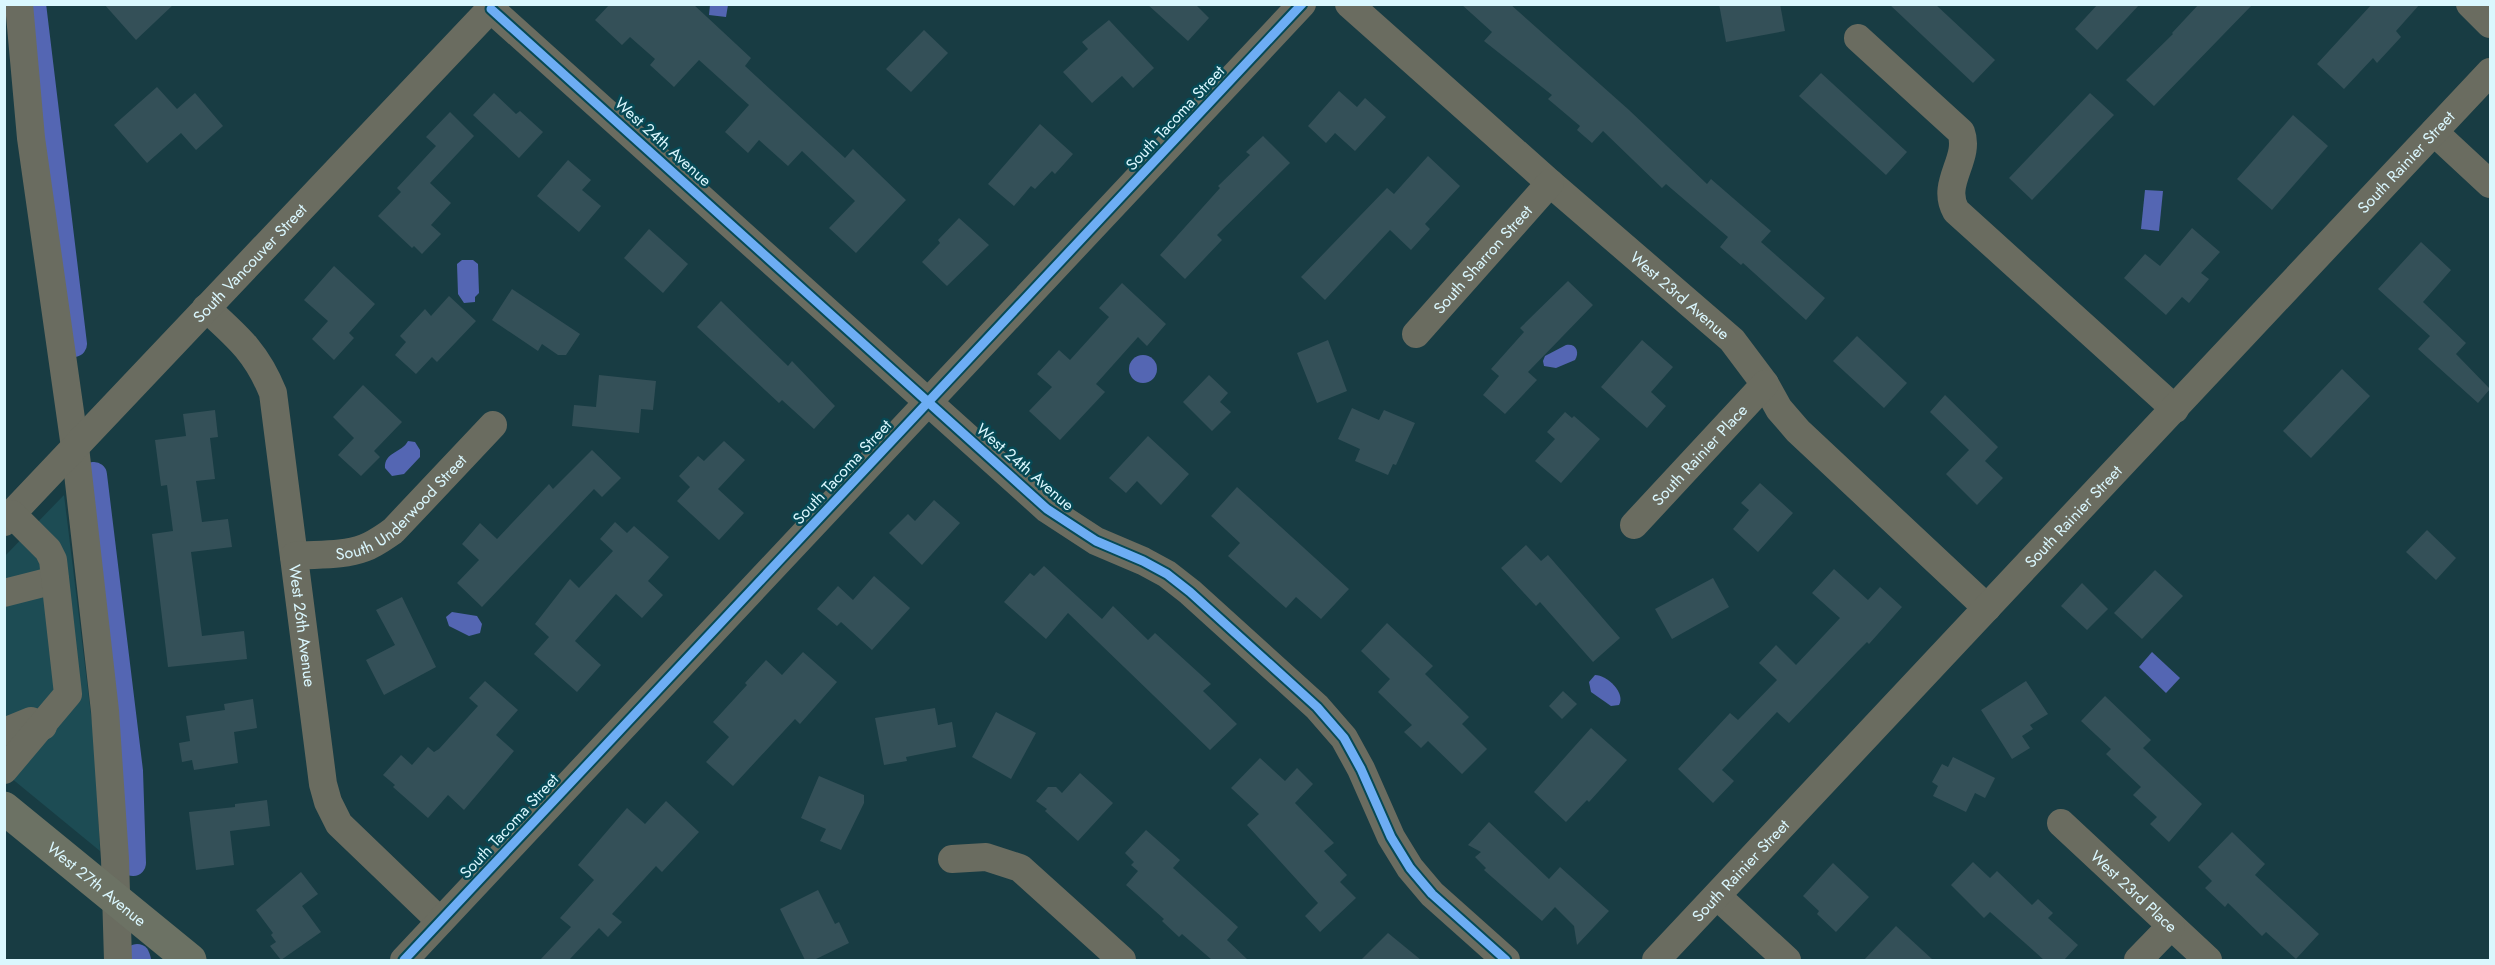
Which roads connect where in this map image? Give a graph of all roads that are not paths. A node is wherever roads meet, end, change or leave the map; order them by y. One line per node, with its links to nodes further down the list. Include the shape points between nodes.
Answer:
1 (19, 4): 18 (street, via 31,138)
2 (1302, 4): 15 (street, South Tacoma Street)
3 (1349, 4): 10 (street, West 23rd Avenue)
4 (2470, 4): 6 (street)
5 (493, 7): 12 (street, South Vancouver Street); 15 (street, West 24th Avenue)
6 (2490, 24)
7 (1858, 38): 16 (street, via 1961,132 1962,151 1950,193 1956,211)
8 (2490, 72): 9 (street, South Rainier Street)
9 (2434, 132): 11 (street); 16 (street, South Rainier Street)
10 (1550, 183): 13 (street, South Sharron Street); 14 (street, West 23rd Avenue, via 1732,340)
11 (2490, 184)
12 (206, 308): 18 (street, South Vancouver Street); 21 (street, West 26th Avenue, via 257,358 273,393)
13 (1416, 334)
14 (1765, 384): 20 (street, South Rainier Place); 24 (street, West 23rd Avenue, via 1798,431)
15 (929, 402): 33 (street, South Tacoma Street); 39 (street, West 24th Avenue, via 1047,509 1096,541 1167,574 1190,592 1317,707 1344,738 1410,868 1432,894)
16 (2175, 409): 24 (street, South Rainier Street)
17 (492, 425): 21 (street, South Underwood Street, via 393,531 380,540 346,552)
18 (75, 447): 19 (street, South Vancouver Street); 32 (street, via 105,711)
19 (8, 518): 22 (street, via 48,550)
20 (1634, 525)
21 (294, 556): 33 (street, West 26th Avenue, via 328,802 339,824)
22 (55, 580): 23 (street); 25 (street, via 68,694)
23 (4, 593)
24 (1987, 608): 31 (street, South Rainier Street)
25 (43, 726): 26 (street, via 31,721); 27 (street)
26 (4, 732)
27 (4, 770)
28 (4, 808): 32 (main road, West 27th Avenue)
29 (2061, 823): 34 (street, West 23rd Place)
30 (952, 859): 38 (street, via 986,857 1020,868)
31 (1717, 896): 40 (street, South Rainier Street); 41 (street)
32 (116, 898): 35 (street); 36 (main road, West 27th Avenue)
33 (440, 921): 37 (street, South Tacoma Street)
34 (2170, 926): 42 (street); 43 (street, West 23rd Place)
35 (118, 960)
36 (190, 960)
37 (404, 960)
38 (1122, 960)
39 (1506, 960)
40 (1656, 960)
41 (1787, 960)
42 (2138, 960)
43 (2208, 960)

